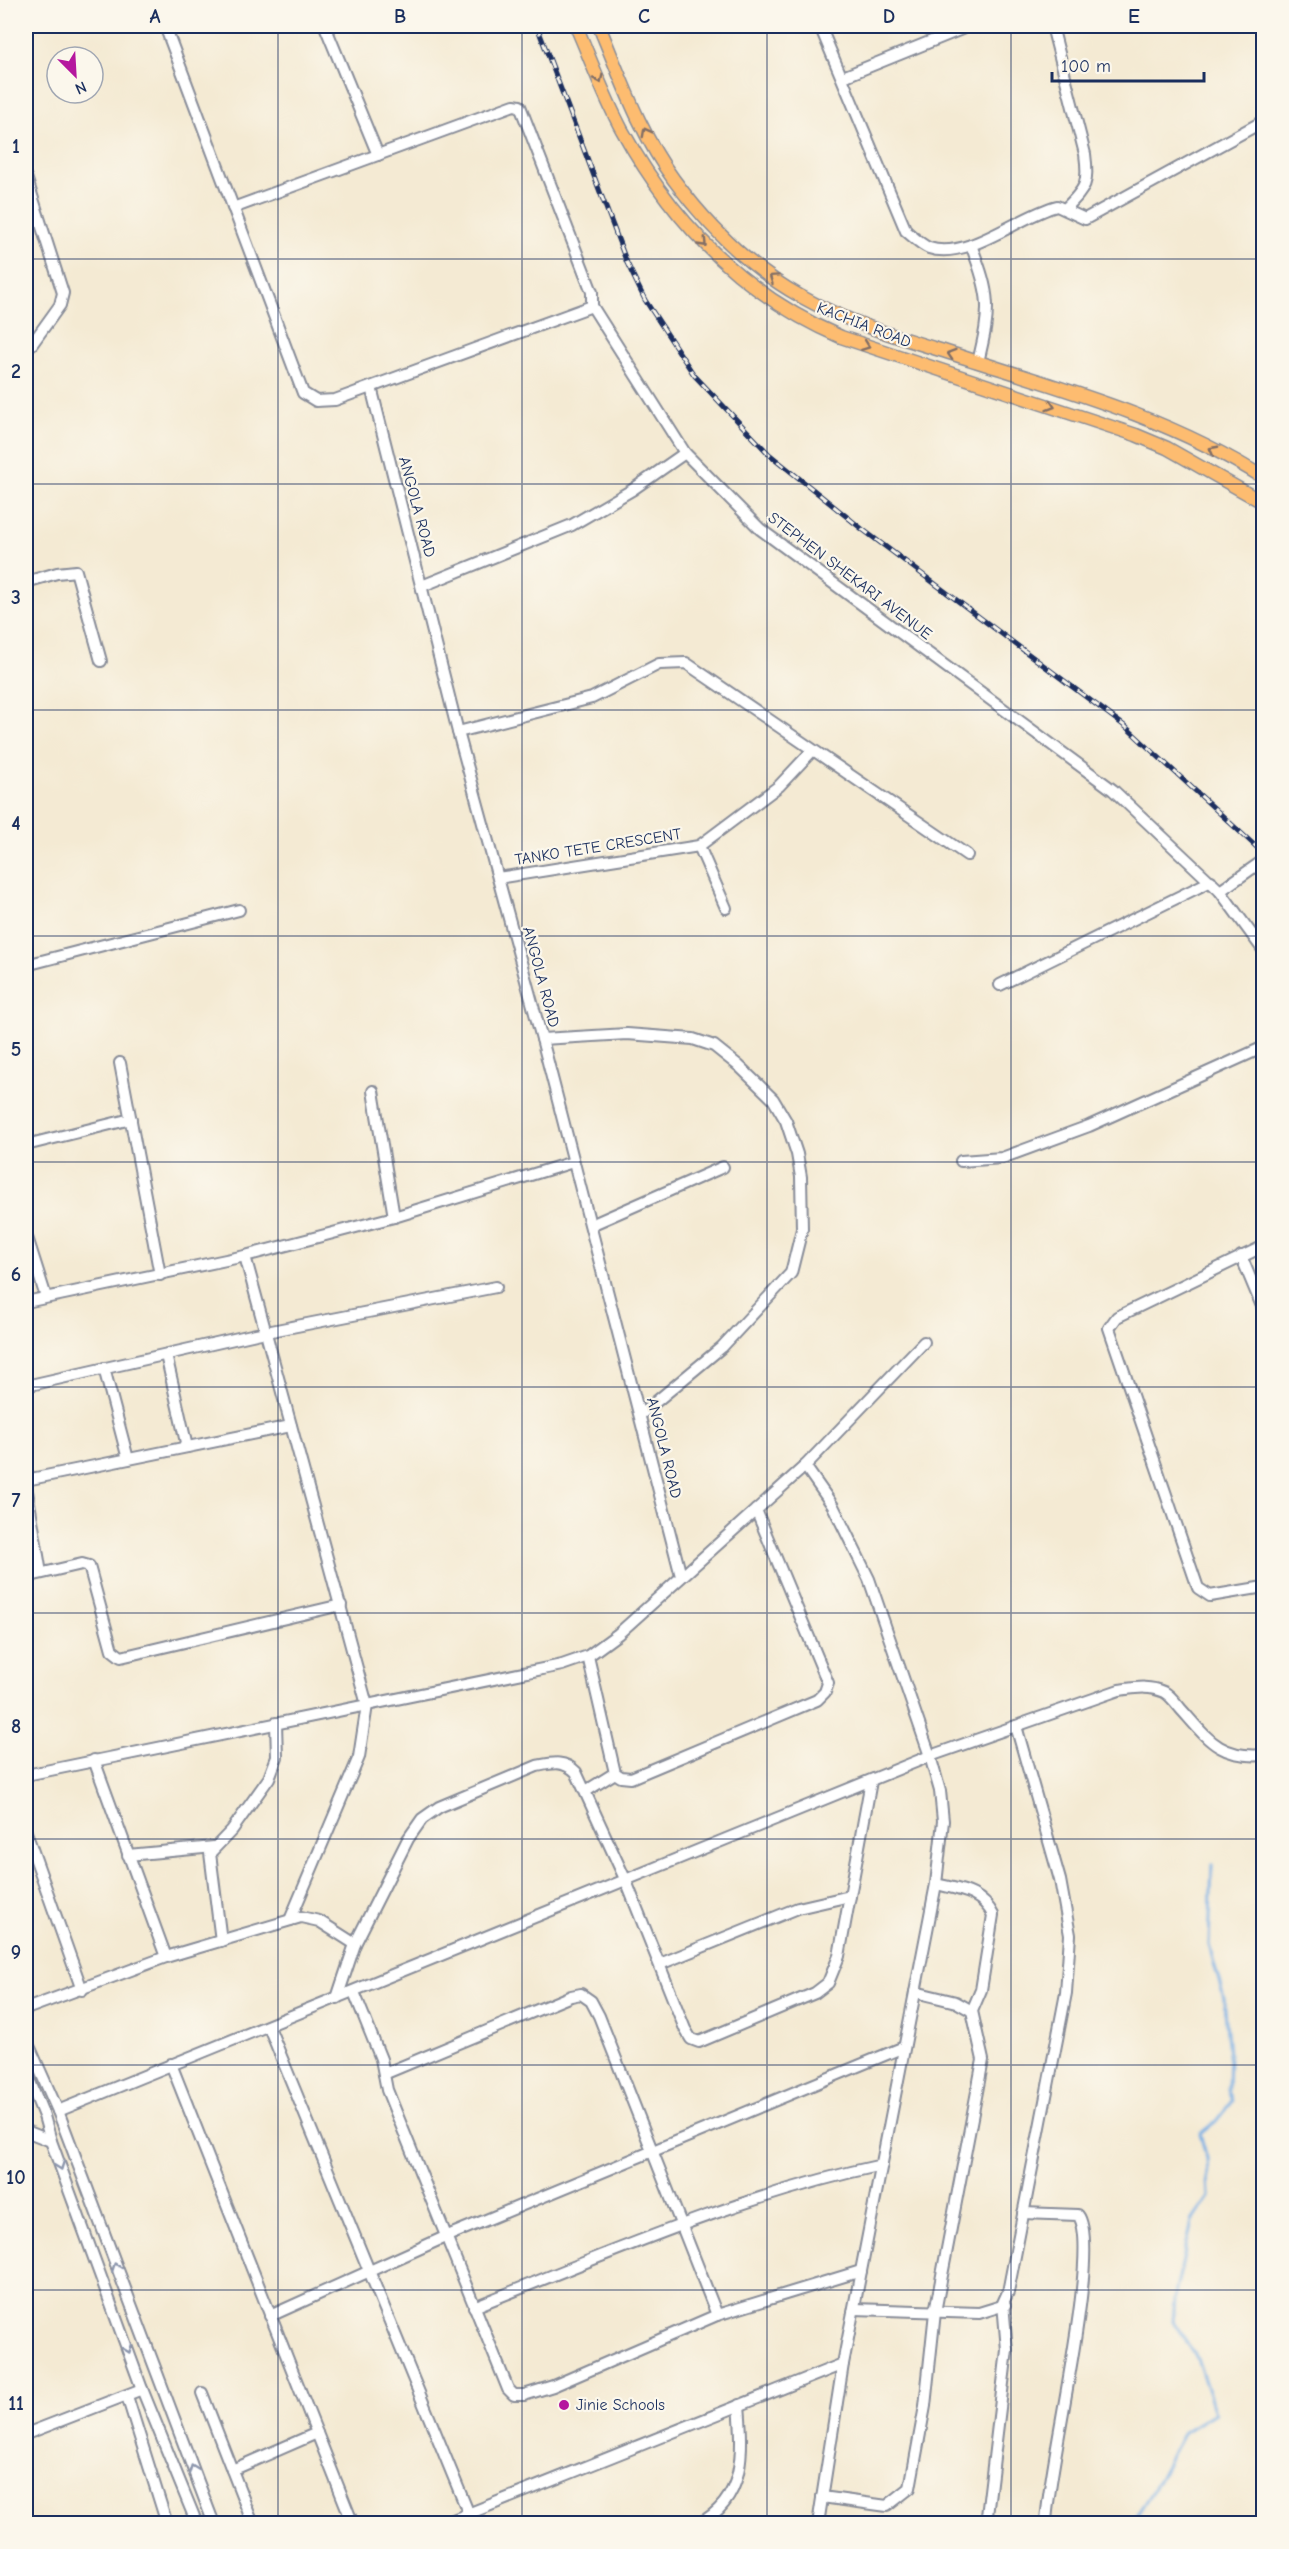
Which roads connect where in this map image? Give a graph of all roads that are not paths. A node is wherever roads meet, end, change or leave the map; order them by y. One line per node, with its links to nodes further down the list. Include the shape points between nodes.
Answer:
1 (165, 26): 12 (street)
2 (325, 26): 10 (street)
3 (576, 26): 21 (main road, KACHIA ROAD, one-way to 21, via 621,128 657,187 703,244 758,291 841,337 1136,435)
4 (599, 26): 17 (main road, KACHIA ROAD, one-way to 4, via 887,334 822,307 742,255 691,202 661,159)
5 (820, 26): 8 (street)
6 (969, 26): 8 (street)
7 (1052, 26): 13 (street, via 1088,174 1085,189)
8 (843, 77): 14 (street, via 906,231 928,248 949,250)
9 (1263, 122): 13 (street, via 1098,214 1084,219)
10 (378, 155): 12 (street); 15 (street, STEPHEN SHEKARI AVENUE, via 520,106 592,292)
11 (26, 177): 16 (street, via 63,293 60,305)
12 (233, 208): 18 (street, via 303,393 316,401 335,400)
13 (1066, 208): 14 (street, via 1047,208)
14 (971, 244): 17 (street, via 989,307)
15 (592, 306): 18 (street); 19 (street, STEPHEN SHEKARI AVENUE)
16 (26, 348)
17 (978, 362): 20 (main road, KACHIA ROAD, one-way to 17, via 1143,416)
18 (371, 387): 23 (street, ANGOLA ROAD)
19 (685, 453): 23 (street, via 572,525); 31 (street, STEPHEN SHEKARI AVENUE, via 760,529 1113,790)
20 (1263, 478)
21 (1263, 503)
22 (26, 582): 24 (street, via 76,571)
23 (422, 586): 25 (street, ANGOLA ROAD)
24 (101, 660)
25 (458, 732): 26 (street, via 592,698 659,664 674,662 686,663); 30 (street, ANGOLA ROAD)
26 (812, 751): 27 (street, TANKO TETE CRESCENT, via 779,786); 28 (street)
27 (699, 846): 30 (street, TANKO TETE CRESCENT); 33 (street)
28 (967, 855)
29 (1263, 860): 32 (street)
30 (498, 878): 38 (street, ANGOLA ROAD)
31 (1211, 881): 32 (street, STEPHEN SHEKARI AVENUE); 37 (street)
32 (1220, 891): 35 (street, STEPHEN SHEKARI AVENUE)
33 (726, 908)
34 (239, 910): 36 (street)
35 (1263, 951)
36 (26, 965)
37 (1000, 985)
38 (542, 1039): 45 (street, ANGOLA ROAD); 63 (street, via 627,1034 693,1039 714,1046 773,1099 786,1121 796,1154 801,1177 802,1229 791,1273 722,1347)
39 (1263, 1047): 44 (street, via 1089,1126 1002,1158)
40 (120, 1063): 42 (street)
41 (373, 1091): 47 (street)
42 (131, 1119): 43 (street); 53 (street)
43 (26, 1145)
44 (961, 1161)
45 (573, 1162): 47 (street); 48 (street, ANGOLA ROAD)
46 (723, 1167): 48 (street)
47 (394, 1217): 51 (street)
48 (591, 1225): 63 (street, ANGOLA ROAD)
49 (26, 1234): 55 (street)
50 (1263, 1246): 52 (street)
51 (245, 1256): 53 (street); 58 (street)
52 (1242, 1256): 57 (street); 74 (street, via 1117,1317 1109,1328 1198,1588 1210,1596)
53 (160, 1275): 55 (street)
54 (496, 1287): 58 (street)
55 (46, 1297): 56 (street)
56 (26, 1302)
57 (1263, 1311)
58 (266, 1333): 60 (street); 64 (street)
59 (924, 1342): 67 (street)
60 (166, 1355): 61 (street); 65 (street)
61 (104, 1368): 62 (street); 66 (street)
62 (26, 1386)
63 (640, 1415): 72 (street, ANGOLA ROAD)
64 (291, 1426): 65 (street); 75 (street)
65 (187, 1447): 66 (street)
66 (128, 1459): 68 (street)
67 (805, 1466): 70 (street); 81 (street, via 833,1506 869,1579)
68 (26, 1480)
69 (26, 1485): 71 (street)
70 (756, 1510): 72 (street); 83 (street, via 828,1683 825,1692 817,1700 632,1778)
71 (41, 1573): 73 (street); 75 (street, via 89,1566 112,1650 121,1657)
72 (681, 1576): 76 (street)
73 (26, 1577)
74 (1263, 1587)
75 (341, 1605): 77 (street)
76 (588, 1656): 77 (street, via 562,1665); 83 (street)
77 (367, 1705): 78 (street); 93 (street, via 359,1758)
78 (276, 1723): 82 (street); 88 (street, via 277,1757 269,1778 232,1830)
79 (1016, 1726): 80 (street, via 1119,1690 1145,1686 1166,1693 1221,1750); 81 (street); 115 (street, via 1060,1880 1070,1935 1066,1993)
80 (1263, 1755)
81 (930, 1756): 85 (street); 91 (street, via 943,1821)
82 (94, 1760): 84 (street); 89 (street)
83 (615, 1773): 86 (street)
84 (26, 1775)
85 (871, 1781): 90 (street); 92 (street)
86 (586, 1791): 90 (street); 95 (street, via 568,1764 554,1762 439,1806 408,1839)
87 (26, 1832): 98 (street)
88 (214, 1847): 89 (street); 94 (street, via 209,1861)
89 (128, 1855): 96 (street)
90 (626, 1881): 97 (street); 99 (street)
91 (936, 1884): 100 (street); 103 (street, via 974,1893 993,1915 981,1990)
92 (850, 1896): 97 (street, via 798,1908); 97 (street, via 839,1956 828,1983 815,1993 699,2042 691,2039 685,2029)
93 (290, 1920): 94 (street); 95 (street, via 301,1917 319,1921)
94 (221, 1941): 96 (street)
95 (355, 1944): 101 (street)
96 (166, 1957): 98 (street)
97 (660, 1964)
98 (82, 1990): 102 (street)
99 (354, 1992): 101 (street); 109 (street)
100 (915, 1992): 103 (street, via 956,2002); 106 (street)
101 (337, 1998): 104 (street)
102 (26, 2009)
103 (972, 2011): 125 (street, via 983,2060)
104 (269, 2027): 107 (street); 118 (street)
105 (26, 2039): 110 (street)
106 (904, 2047): 113 (street); 114 (street)
107 (171, 2064): 110 (street); 127 (street)
108 (26, 2072): 112 (street)
109 (384, 2074): 113 (street, via 581,1994 591,2001 599,2016); 117 (street)
110 (58, 2111): 120 (street, one-way to 110)
111 (26, 2131): 112 (street)
112 (51, 2141): 121 (street, one-way to 121)
113 (653, 2151): 116 (street); 117 (street)
114 (882, 2165): 116 (street, via 825,2178); 119 (street)
115 (1023, 2213): 122 (street); 147 (street, via 1078,2215 1085,2229 1082,2286)
116 (682, 2225): 123 (street); 126 (street)
117 (445, 2237): 118 (street); 123 (street)
118 (368, 2271): 127 (street); 137 (street)
119 (861, 2271): 124 (street); 126 (street)
120 (128, 2299): 121 (street); 140 (street, one-way to 120)
121 (112, 2306): 129 (street, one-way to 129)
122 (1005, 2306): 125 (street, via 979,2313); 146 (street, via 1007,2350)
123 (474, 2307): 126 (street, via 514,2395 553,2386)
124 (854, 2309): 125 (street); 128 (street)
125 (935, 2312): 136 (street, via 925,2406 910,2488 887,2506)
126 (717, 2315)
127 (270, 2316): 133 (street)
128 (843, 2364): 132 (street); 136 (street)
129 (142, 2389): 131 (street); 139 (street)
130 (202, 2393): 135 (street)
131 (127, 2396): 134 (street); 138 (street)
132 (739, 2405): 137 (street); 144 (street, via 743,2449 735,2482 725,2504)
133 (317, 2433): 135 (street); 142 (street)
134 (26, 2434)
135 (232, 2470): 141 (street)
136 (822, 2498): 145 (street)
137 (468, 2512): 143 (street)
138 (167, 2523)
139 (197, 2523)
140 (214, 2523)
141 (253, 2523)
142 (353, 2523)
143 (443, 2523)
144 (698, 2523)
145 (818, 2523)
146 (986, 2523)
147 (1046, 2523)

